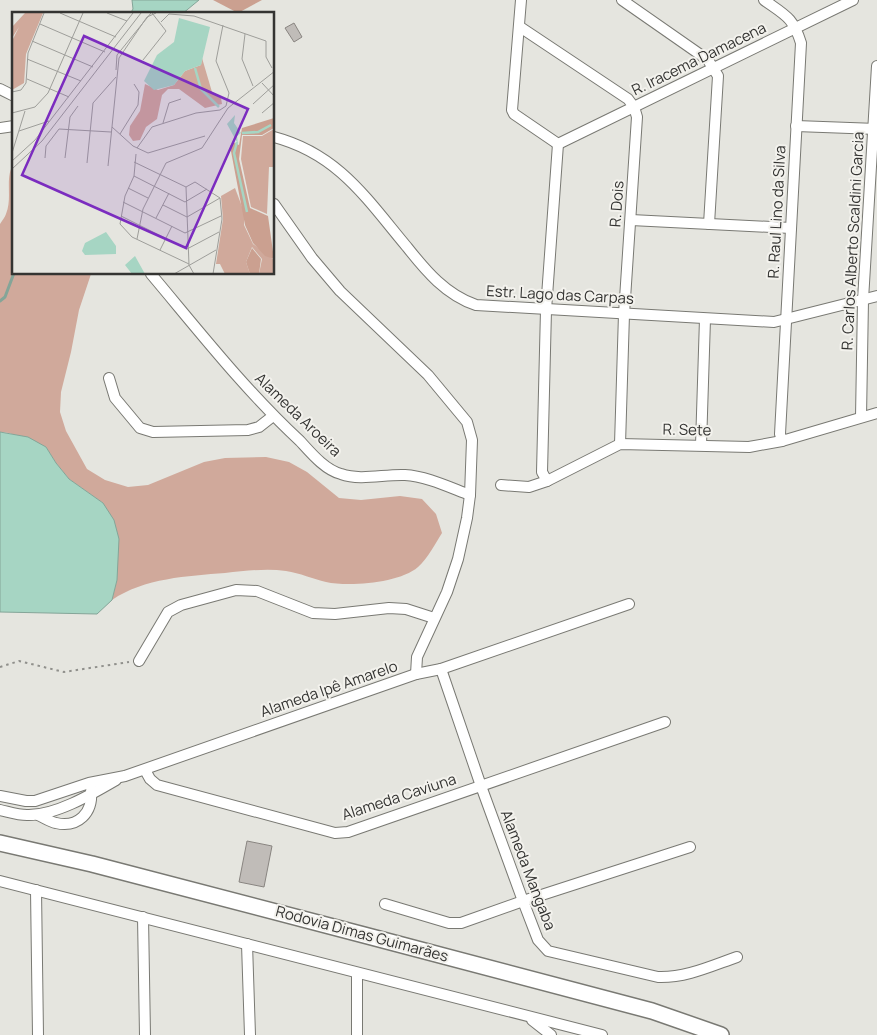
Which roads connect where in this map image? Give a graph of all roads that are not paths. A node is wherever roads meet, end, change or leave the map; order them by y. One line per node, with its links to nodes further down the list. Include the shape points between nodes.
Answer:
1 (521, 0): 5 (street)
2 (622, 0): 8 (street, via 708,60)
3 (764, 0): 6 (street)
4 (853, 0): 6 (street, R. Iracema Damacena)
5 (520, 27): 11 (street, via 628,99); 15 (street, via 512,110)
6 (796, 28): 8 (street, R. Iracema Damacena); 12 (street, R. Raul Lino da Silva, via 801,44)
7 (877, 66): 13 (street, R. Carlos Alberto Scaldini Garcia)
8 (714, 68): 11 (street, R. Iracema Damacena); 18 (street, via 718,76)
9 (0, 89): 10 (street)
10 (12, 95)
11 (634, 107): 15 (street, R. Iracema Damacena); 17 (street, R. Dois, via 637,117)
12 (796, 126): 13 (street); 19 (street, R. Raul Lino da Silva)
13 (875, 129): 22 (street, R. Carlos Alberto Scaldini Garcia)
14 (275, 136): 23 (street, Estr. Lago das Carpas, via 314,152 338,169 449,292 476,306)
15 (558, 144): 23 (street)
16 (275, 205): 36 (street, Alameda Ipê Amarelo, via 340,291 428,375 466,422 472,440)
17 (631, 220): 18 (street); 24 (street, R. Dois)
18 (709, 224): 19 (street)
19 (791, 228): 26 (street, R. Raul Lino da Silva)
20 (152, 275): 29 (street, Alameda Aroeira)
21 (877, 296): 22 (street, Estr. Lago das Carpas)
22 (863, 300): 26 (street, Estr. Lago das Carpas); 30 (street, R. Carlos Alberto Scaldini Garcia)
23 (546, 310): 24 (street, Estr. Lago das Carpas); 34 (street, via 542,472)
24 (624, 314): 25 (street, Estr. Lago das Carpas); 32 (street, R. Dois)
25 (705, 318): 26 (street, Estr. Lago das Carpas); 33 (street)
26 (786, 320): 31 (street, R. Raul Lino da Silva)
27 (109, 378): 29 (street, via 115,398 140,428 153,432 248,430 260,427)
28 (877, 412): 30 (street, R. Sete)
29 (273, 416): 36 (street, Alameda Aroeira, via 338,474 354,478 407,475)
30 (861, 417): 31 (street, R. Sete)
31 (782, 441): 33 (street, R. Sete, via 749,447)
32 (620, 444): 33 (street, R. Sete); 34 (street, R. Sete)
33 (700, 446)
34 (547, 481): 35 (street, R. Sete, via 529,487)
35 (501, 485)
36 (470, 495): 38 (street, Alameda Ipê Amarelo, via 458,559)
37 (629, 604): 40 (street)
38 (434, 618): 39 (street, via 406,609 389,608 313,613 257,591 236,590 181,604 168,612); 41 (street, Alameda Ipê Amarelo, via 417,657)
39 (139, 661)
40 (441, 669): 41 (street); 46 (street, Alameda Mangaba)
41 (416, 674): 43 (street, Alameda Ipê Amarelo)
42 (665, 722): 46 (street, Alameda Caviuna)
43 (144, 770): 44 (street, Alameda Ipê Amarelo); 46 (street, Alameda Caviuna, via 157,785 335,833 348,832)
44 (125, 776): 45 (street, Alameda Ipê Amarelo); 47 (street, Alameda Ipê Amarelo)
45 (89, 783): 47 (street); 48 (street, Alameda Ipê Amarelo, via 35,801)
46 (481, 786): 55 (street, Alameda Mangaba)
47 (92, 794): 50 (street, Alameda Ipê Amarelo); 50 (street, via 88,812 75,823 54,823)
48 (0, 796)
49 (0, 810): 50 (street, Alameda Ipê Amarelo)
50 (38, 814)
51 (0, 843): 69 (main road, Rodovia Dimas Guimarães, via 92,864 652,1011)
52 (690, 847): 55 (street)
53 (0, 881): 54 (street)
54 (36, 890): 57 (street); 63 (street)
55 (523, 900): 56 (street, via 461,923 450,923); 59 (street, Alameda Mangaba, via 538,940 548,951 658,977 683,976)
56 (384, 904)
57 (142, 917): 58 (street); 64 (street)
58 (248, 944): 60 (street); 65 (street)
59 (737, 957)
60 (357, 973): 61 (street); 66 (street)
61 (529, 1017): 62 (street); 67 (street)
62 (576, 1032): 68 (street)
63 (38, 1035)
64 (145, 1035)
65 (250, 1035)
66 (357, 1035)
67 (550, 1035)
68 (602, 1035)
69 (720, 1035)

